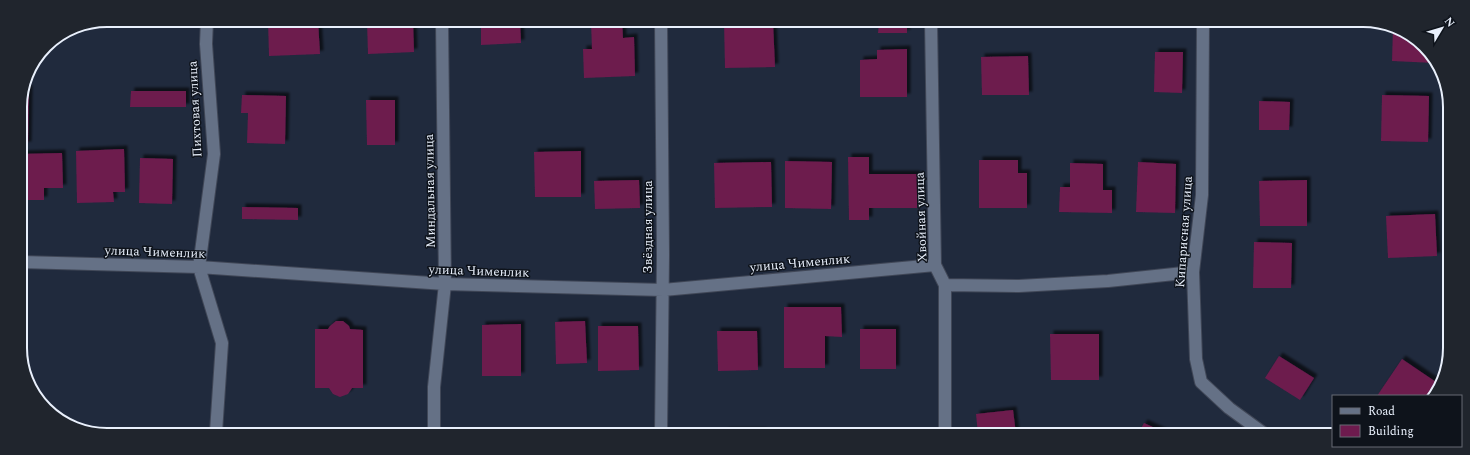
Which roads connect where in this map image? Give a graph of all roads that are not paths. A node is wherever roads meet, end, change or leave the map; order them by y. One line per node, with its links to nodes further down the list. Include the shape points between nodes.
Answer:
1 (206, 27): 8 (street, Пихтовая улица, via 214,154)
2 (442, 27): 10 (street, Миндальная улица)
3 (661, 27): 12 (street, Звёздная улица)
4 (931, 27): 7 (street, Хвойная улица)
5 (1202, 27): 9 (street, Кипарисная улица, via 1202,195)
6 (27, 262): 8 (street, улица Чименлик)
7 (935, 265): 11 (street, Хвойная улица); 12 (street, улица Чименлик)
8 (199, 267): 10 (street, улица Чименлик); 13 (street, Пихтовая улица, via 222,343)
9 (1193, 272): 11 (street, via 1020,286); 17 (street, Кипарисная улица, via 1196,359 1201,382 1229,408)
10 (445, 284): 12 (street, улица Чименлик); 14 (street, Миндальная улица, via 434,387)
11 (945, 285): 16 (street, Хвойная улица)
12 (663, 290): 15 (street, Звёздная улица)
13 (216, 428)
14 (434, 428)
15 (661, 428)
16 (945, 428)
17 (1256, 428)

